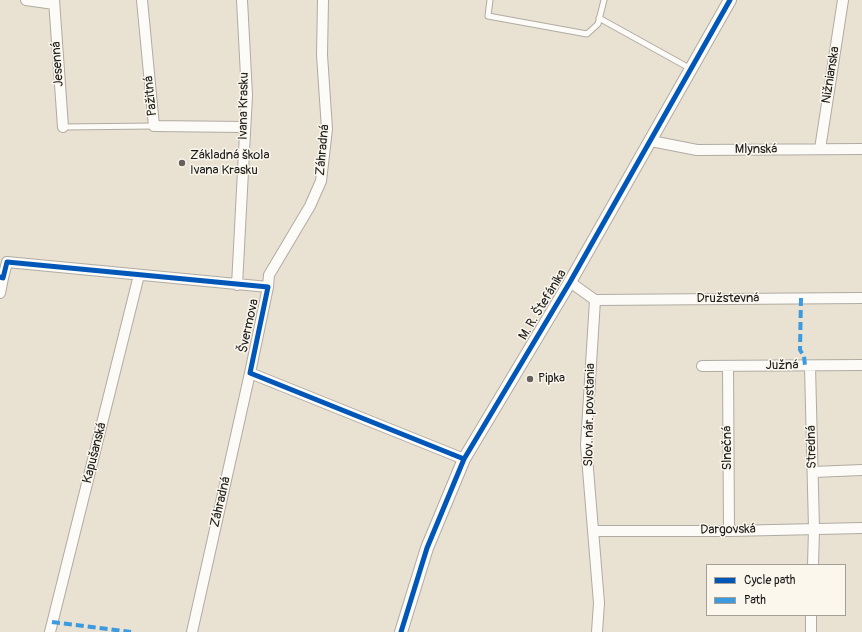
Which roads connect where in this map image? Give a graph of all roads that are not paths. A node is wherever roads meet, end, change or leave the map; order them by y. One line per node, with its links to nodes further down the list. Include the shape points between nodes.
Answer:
1 (26, 0): 9 (street)
2 (142, 0): 12 (street, Pažitná)
3 (242, 0): 13 (street, Ivana Krasku, via 247,95)
4 (323, 0): 22 (street, Záhradná, via 322,55 327,129 321,180 310,206 268,275)
5 (490, 0): 10 (lane, via 488,16 587,34 598,24)
6 (604, 0): 10 (lane)
7 (730, 0): 11 (street, M. R. Štefánika)
8 (843, 0): 16 (street, Nižnianska)
9 (54, 2): 14 (street, Jesenná)
10 (599, 18): 11 (lane)
11 (691, 69): 15 (street, M. R. Štefánika)
12 (154, 126): 13 (street, Pažitná); 14 (lane)
13 (244, 127): 21 (street, Ivana Krasku)
14 (63, 128)
15 (651, 141): 16 (street, Mlynská, via 697,150); 20 (street, M. R. Štefánika)
16 (820, 149): 17 (street, Mlynská)
17 (862, 149)
18 (139, 275): 19 (street, Švermova, via 7,262); 21 (street, Švermova); 40 (street, Kapušanská)
19 (2, 277): 23 (street)
20 (570, 282): 25 (street); 31 (street, M. R. Štefánika)
21 (237, 284): 22 (street, Švermova)
22 (268, 287): 30 (street, Švermova)
23 (0, 292)
24 (862, 298): 25 (street, Družstevná)
25 (595, 300): 36 (street, Slov. nár. povstania, via 586,445)
26 (862, 365): 29 (street, Južná)
27 (702, 366): 28 (street, Južná)
28 (728, 366): 29 (street, Južná); 37 (street, Slnečná)
29 (810, 366): 33 (street, Stredná)
30 (250, 373): 31 (street, Švermova); 41 (street, Záhradná)
31 (464, 459): 42 (street, M. R. Štefánika, via 427,548)
32 (862, 470): 33 (street)
33 (813, 472): 35 (street, Stredná)
34 (862, 528): 35 (street, Dargovská)
35 (814, 529): 37 (street, Dargovská); 38 (street, Stredná)
36 (593, 531): 37 (street, Dargovská); 43 (street, Slov. nár. povstania, via 599,603)
37 (729, 531)
38 (813, 564)
39 (811, 616): 44 (street)
40 (50, 632)
41 (192, 632)
42 (401, 632)
43 (597, 632)
44 (811, 632)

